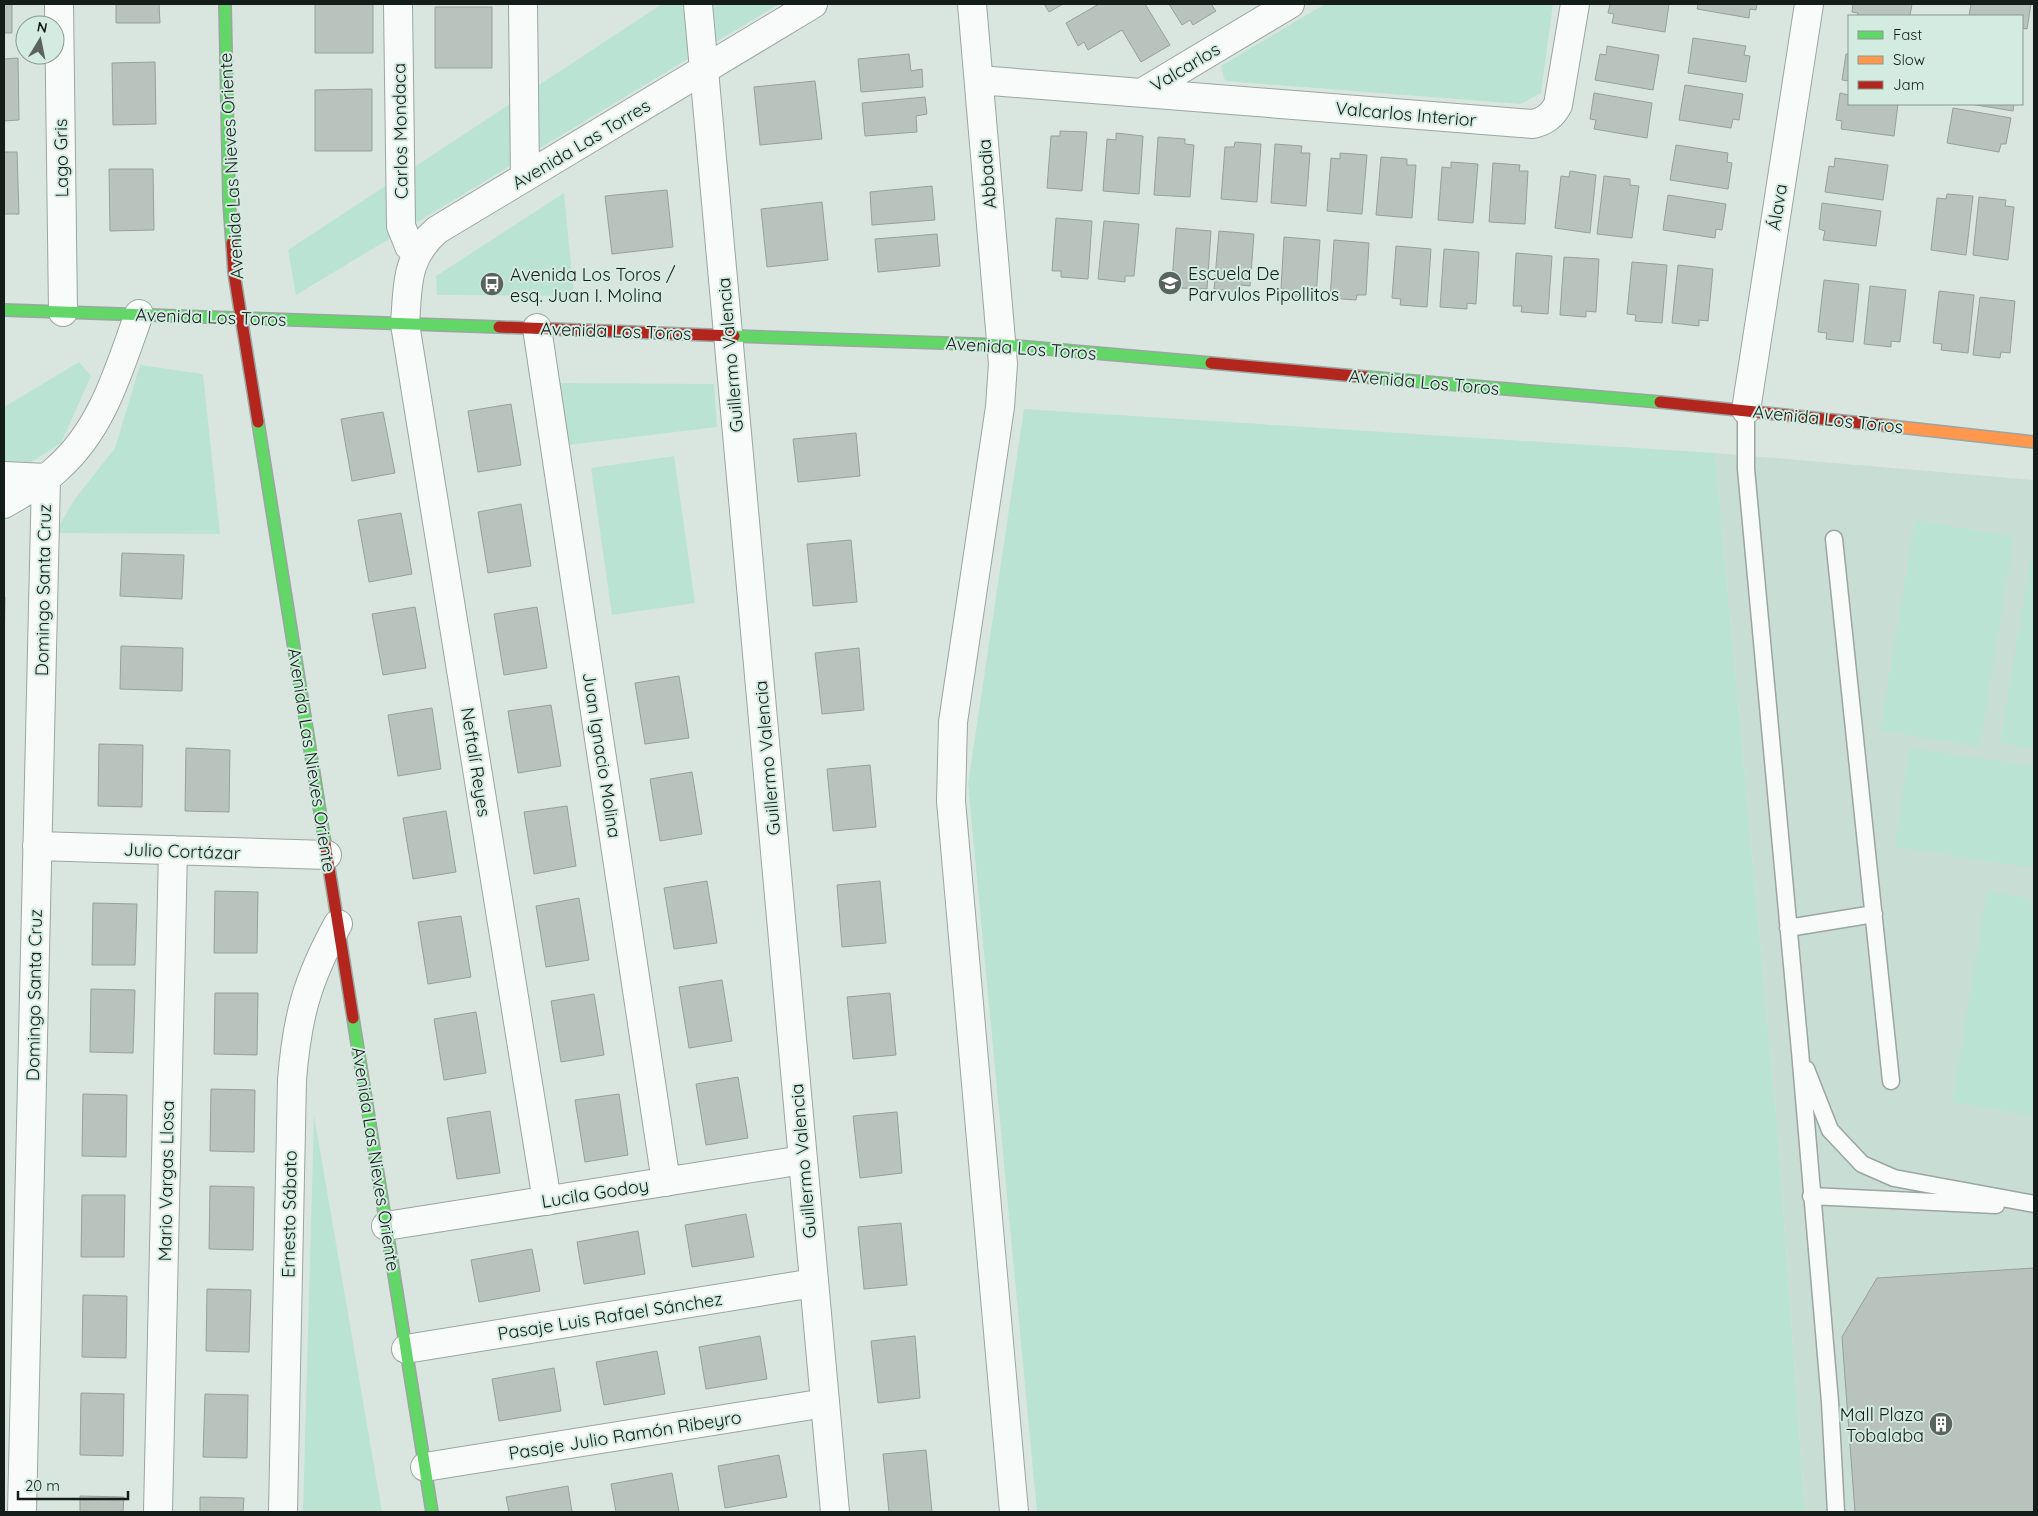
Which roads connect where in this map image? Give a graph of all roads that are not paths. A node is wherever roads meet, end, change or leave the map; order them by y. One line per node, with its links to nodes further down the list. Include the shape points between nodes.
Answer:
1 (59, 4): 17 (street, Lago Gris)
2 (225, 4): 19 (main road, Avenida Las Nieves Oriente, via 230,226)
3 (398, 4): 15 (street, Carlos Mondaca, via 401,226 406,241)
4 (523, 4): 14 (street)
5 (698, 4): 11 (street, Guillermo Valencia)
6 (813, 4): 11 (street, Avenida Las Torres)
7 (972, 4): 12 (street, Abbadia)
8 (1290, 4): 13 (street, Valcarlos)
9 (1575, 4): 13 (street, Valcarlos Interior, via 1558,105 1548,118 1533,124)
10 (1809, 4): 24 (street, Álava)
11 (704, 70): 14 (street, Avenida Las Torres); 22 (street, Guillermo Valencia)
12 (979, 80): 13 (street, Valcarlos); 23 (street, Abbadia)
13 (1143, 92)
14 (525, 176): 15 (street, Avenida Las Torres, via 436,230)
15 (416, 254): 20 (street, Avenida Las Torres, via 408,280)
16 (4, 310): 17 (main road, Avenida Los Toros)
17 (63, 312): 18 (main road, Avenida Los Toros)
18 (139, 314): 19 (main road, Avenida Los Toros); 27 (street, via 104,408 93,428 80,446)
19 (242, 318): 20 (main road, Avenida Los Toros); 32 (main road, Avenida Las Nieves Oriente)
20 (405, 324): 21 (main road, Avenida Los Toros); 41 (street, Neftalí Reyes)
21 (537, 328): 22 (main road, Avenida Los Toros); 39 (street, Juan Ignacio Molina)
22 (729, 335): 23 (main road, Avenida Los Toros); 38 (street, Guillermo Valencia)
23 (1003, 345): 24 (main road, Avenida Los Toros); 54 (street, Abbadia, via 1000,407 954,722 951,792)
24 (1746, 410): 25 (main road, Avenida Los Toros); 35 (lane, via 1746,470)
25 (2034, 442)
26 (4, 476): 27 (street)
27 (46, 478): 28 (street); 30 (street, Domingo Santa Cruz)
28 (4, 504)
29 (1834, 539): 33 (lane)
30 (37, 846): 31 (street, Julio Cortázar); 47 (street, Domingo Santa Cruz)
31 (173, 850): 32 (street, Julio Cortázar); 50 (street, Mario Vargas Llosa)
32 (327, 855): 34 (main road, Avenida Las Nieves Oriente)
33 (1874, 914): 35 (lane); 37 (lane)
34 (338, 924): 43 (main road, Avenida Las Nieves Oriente); 51 (street, Ernesto Sábato, via 312,976 295,1042)
35 (1788, 928): 36 (lane)
36 (1800, 1051): 40 (lane); 42 (lane, via 1830,1130 1862,1164 1894,1178)
37 (1891, 1081)
38 (803, 1160): 39 (street, Lucila Godoy); 44 (street, Guillermo Valencia)
39 (666, 1182): 41 (street, Lucila Godoy)
40 (1811, 1196): 42 (lane); 55 (lane, via 1830,1402)
41 (547, 1201): 43 (street, Lucila Godoy)
42 (2034, 1206)
43 (386, 1226): 45 (main road, Avenida Las Nieves Oriente)
44 (814, 1283): 45 (street, Pasaje Luis Rafael Sánchez); 46 (street, Guillermo Valencia)
45 (406, 1348): 48 (main road, Avenida Las Nieves Oriente)
46 (825, 1403): 48 (street, Pasaje Julio Ramón Ribeyro); 53 (street, Guillermo Valencia)
47 (14, 1431): 49 (street, Domingo Santa Cruz)
48 (425, 1467): 52 (main road, Avenida Las Nieves Oriente)
49 (22, 1512)
50 (158, 1512)
51 (283, 1512)
52 (432, 1512)
53 (835, 1512)
54 (1014, 1512)
55 (1836, 1512)

